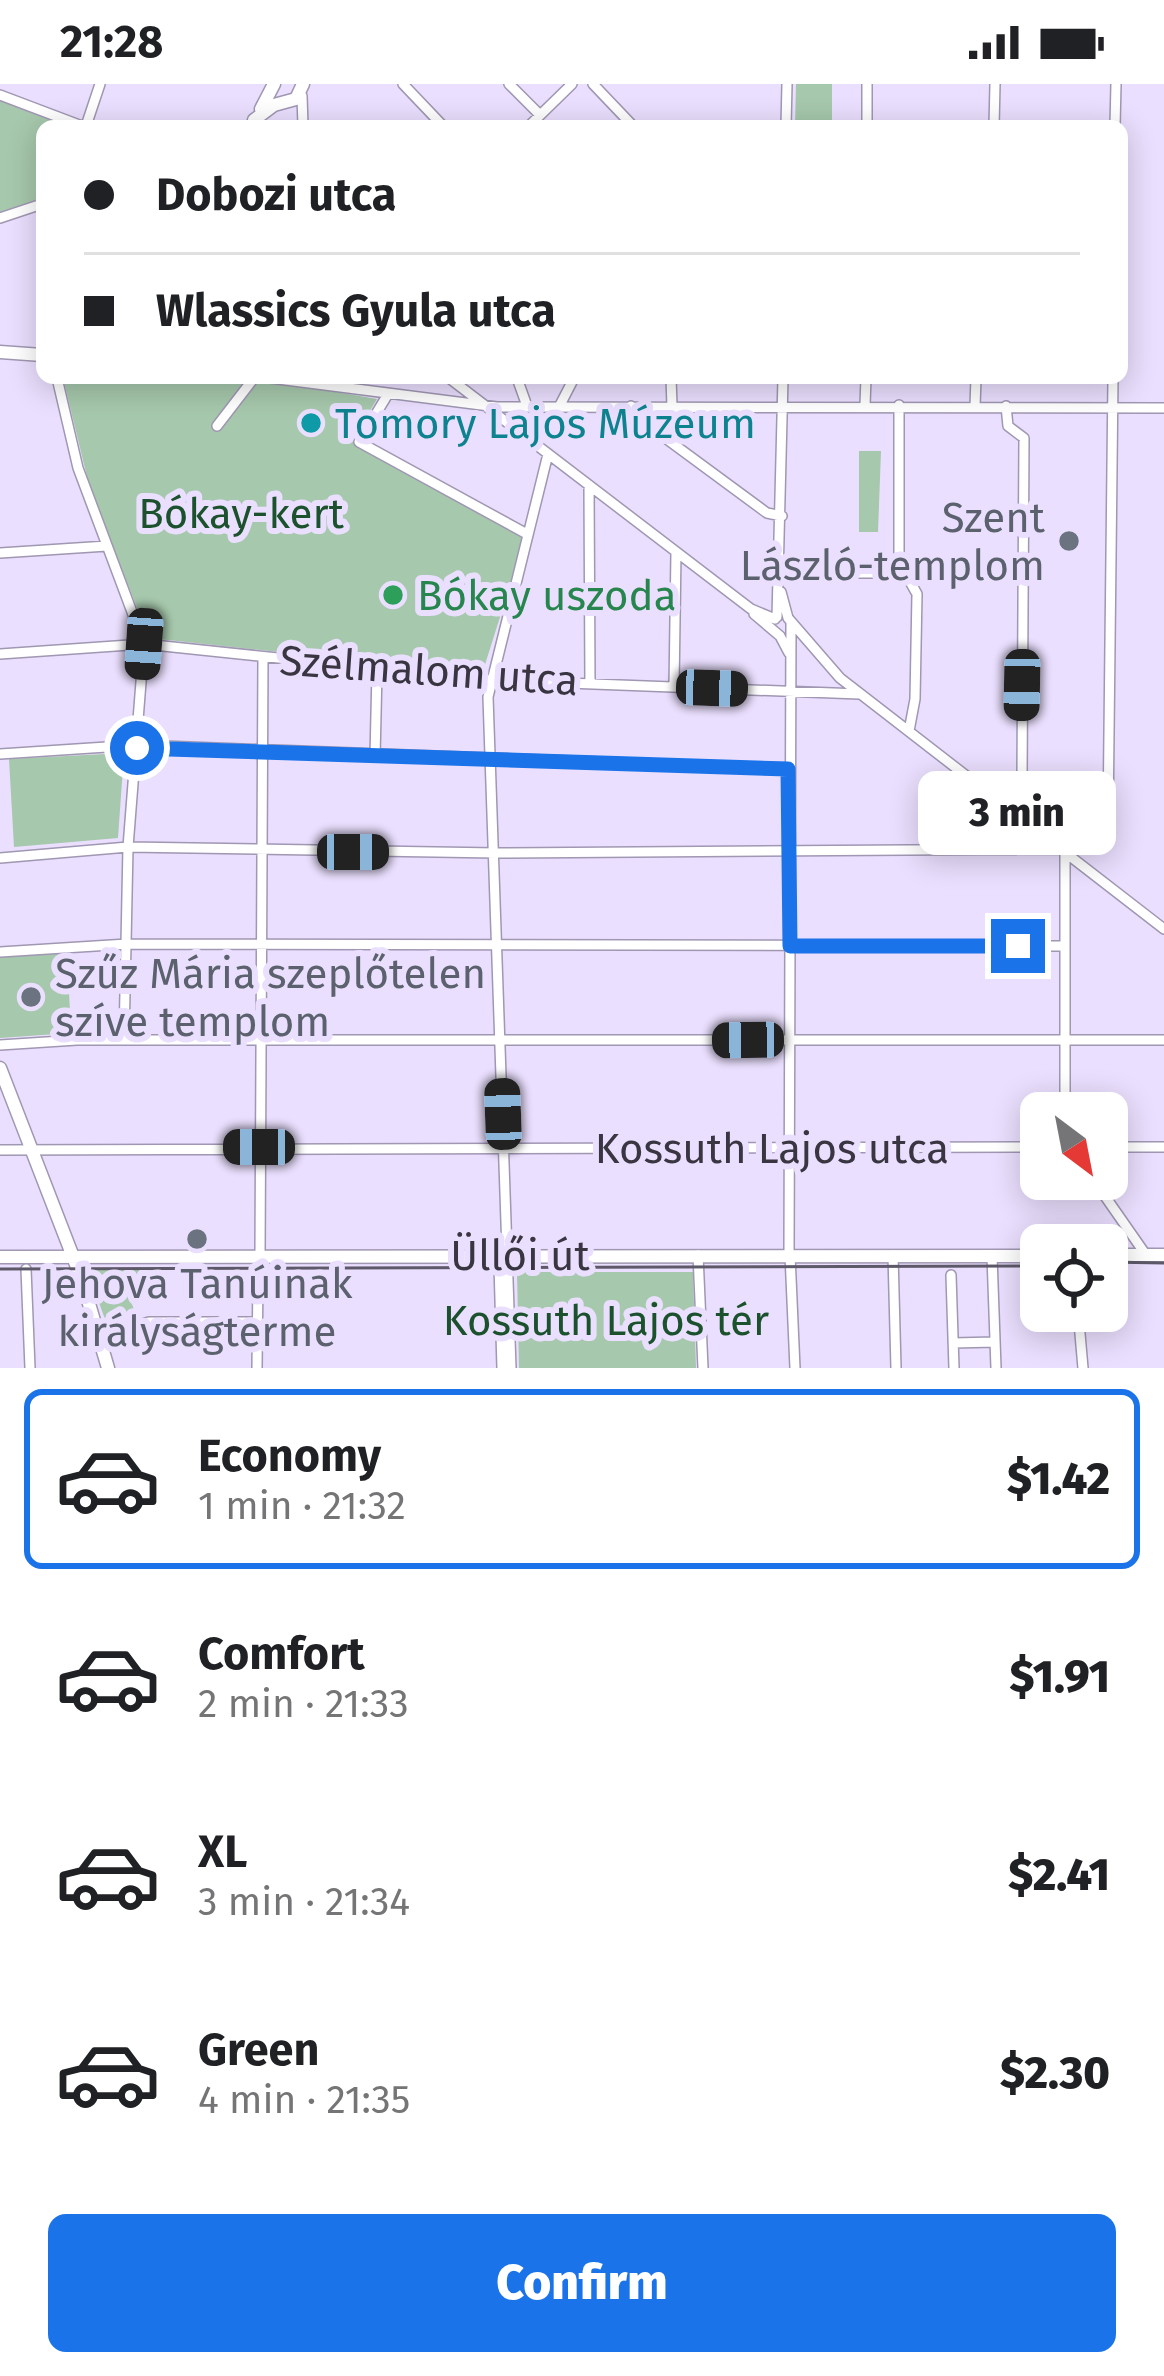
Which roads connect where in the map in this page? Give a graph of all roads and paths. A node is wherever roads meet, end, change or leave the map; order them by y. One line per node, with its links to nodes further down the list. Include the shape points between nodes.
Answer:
1 (100, 84): 16 (street)
2 (403, 84): 21 (street)
3 (509, 84): 14 (street)
4 (572, 84): 14 (street)
5 (592, 84): 23 (street)
6 (787, 84): 24 (street)
7 (867, 84): 25 (street)
8 (994, 84): 26 (street)
9 (1116, 84): 27 (street)
10 (274, 85): 13 (main road); 17 (main road)
11 (302, 88): 13 (main road); 20 (street)
12 (0, 95): 15 (street)
13 (285, 102): 18 (main road); 19 (street)
14 (540, 115): 22 (street)
15 (68, 120)
16 (86, 120)
17 (253, 120)
18 (256, 120)
19 (298, 120)
20 (302, 120)
21 (437, 120)
22 (535, 120)
23 (627, 120)
24 (786, 120)
25 (866, 120)
26 (994, 120)
27 (1115, 120)
28 (36, 206): 29 (street)
29 (0, 218)
30 (0, 352): 31 (main road)
31 (36, 355)
32 (58, 384): 62 (street)
33 (249, 384): 56 (street)
34 (314, 384): 43 (street)
35 (457, 384): 47 (street)
36 (518, 384): 52 (street)
37 (571, 384): 53 (street)
38 (671, 384): 49 (street)
39 (783, 384): 44 (street)
40 (866, 384): 45 (street)
41 (976, 384): 50 (street)
42 (1113, 384): 54 (street)
43 (388, 394): 47 (street); 61 (street, via 359,442)
44 (783, 404): 45 (street); 49 (street); 60 (street)
45 (866, 405): 46 (street)
46 (899, 405): 50 (street); 66 (street)
47 (485, 406): 52 (street); 57 (street)
48 (632, 406): 49 (street); 53 (street); 60 (street, via 767,513)
49 (671, 406)
50 (975, 406): 51 (street)
51 (1006, 406): 54 (street); 86 (street, via 1008,426 1024,438 1022,777)
52 (524, 407): 53 (street); 57 (street, via 509,416)
53 (559, 407)
54 (1111, 407): 55 (street); 87 (street)
55 (1164, 408)
56 (217, 426)
57 (514, 428): 58 (street)
58 (548, 454): 59 (street); 61 (street)
59 (589, 485): 63 (street); 75 (street)
60 (782, 516): 67 (street)
61 (526, 534): 74 (street)
62 (107, 546): 64 (street); 68 (street)
63 (676, 552): 67 (street); 76 (street)
64 (0, 553)
65 (829, 573): 66 (street)
66 (905, 573): 79 (street, via 917,594)
67 (783, 626): 69 (street); 70 (street)
68 (144, 644): 71 (street, Szélmalom utca); 72 (street, Szélmalom utca); 80 (street)
69 (814, 645): 70 (street); 78 (street)
70 (789, 653): 77 (street)
71 (0, 654)
72 (263, 657): 73 (street, Szélmalom utca); 81 (street)
73 (377, 671): 74 (street, Szélmalom utca); 83 (street)
74 (490, 680): 75 (street, Szélmalom utca); 84 (street)
75 (590, 683): 76 (street, Szélmalom utca)
76 (674, 687): 77 (street, Szélmalom utca)
77 (788, 690): 78 (street, Szélmalom utca); 85 (street)
78 (859, 694): 79 (street)
79 (909, 731): 86 (street)
80 (137, 745): 81 (street); 82 (street); 88 (street)
81 (262, 752): 83 (street); 91 (street)
82 (0, 754)
83 (375, 757): 84 (street)
84 (489, 762): 85 (street); 92 (street)
85 (788, 769): 89 (street)
86 (1003, 804): 90 (street)
87 (1108, 822)
88 (128, 847): 91 (street); 93 (street); 95 (street)
89 (788, 850): 90 (street); 92 (street); 98 (street)
90 (1063, 850): 94 (street); 99 (street)
91 (258, 852): 92 (street); 96 (street)
92 (496, 853): 97 (street)
93 (0, 858)
94 (1164, 929)
95 (127, 944): 96 (street); 100 (street); 101 (street)
96 (261, 944): 97 (street); 102 (street)
97 (498, 946): 98 (street); 106 (street)
98 (790, 946): 99 (street); 103 (street)
99 (1064, 946): 105 (street)
100 (0, 952)
101 (124, 1040): 102 (street); 107 (street)
102 (262, 1040): 106 (street); 111 (street)
103 (789, 1040): 105 (street); 106 (street); 116 (street)
104 (1164, 1040): 105 (street)
105 (1064, 1041): 109 (street)
106 (501, 1043): 115 (street)
107 (0, 1045)
108 (0, 1068): 110 (main road)
109 (1065, 1092)
110 (32, 1147): 111 (street, Kossuth Lajos utca); 117 (street, Kossuth Lajos utca); 119 (main road)
111 (259, 1147): 115 (street, Kossuth Lajos utca); 120 (street)
112 (1020, 1147): 116 (street, Kossuth Lajos utca)
113 (1128, 1147): 114 (street)
114 (1164, 1148)
115 (505, 1149): 116 (street, Kossuth Lajos utca); 121 (street)
116 (788, 1149): 123 (street)
117 (0, 1150)
118 (1108, 1200): 126 (street)
119 (72, 1255): 120 (main road, Üllői út); 130 (main road, Üllői út); 141 (main road)
120 (260, 1255): 121 (main road, Üllői út)
121 (506, 1255): 122 (main road, Üllői út); 134 (street, via 499,1265)
122 (698, 1255): 123 (main road, Üllői út); 145 (street)
123 (789, 1255): 124 (main road, Üllői út); 146 (street)
124 (893, 1255): 128 (main road, Üllői út); 147 (street)
125 (1128, 1255): 126 (main road)
126 (1146, 1255): 127 (main road)
127 (1164, 1255)
128 (992, 1256): 129 (main road, Üllői út); 138 (street)
129 (1020, 1256)
130 (0, 1257)
131 (26, 1269): 140 (street)
132 (258, 1275): 135 (street)
133 (951, 1275): 139 (street)
134 (505, 1308): 143 (street); 144 (street)
135 (258, 1322): 136 (street, via 149,1322); 142 (street)
136 (128, 1330)
137 (1080, 1332): 150 (street)
138 (995, 1342): 139 (street); 149 (street)
139 (953, 1343): 148 (street)
140 (30, 1368)
141 (108, 1368)
142 (257, 1368)
143 (502, 1368)
144 (512, 1368)
145 (703, 1368)
146 (795, 1368)
147 (896, 1368)
148 (954, 1368)
149 (996, 1368)
150 (1083, 1368)

